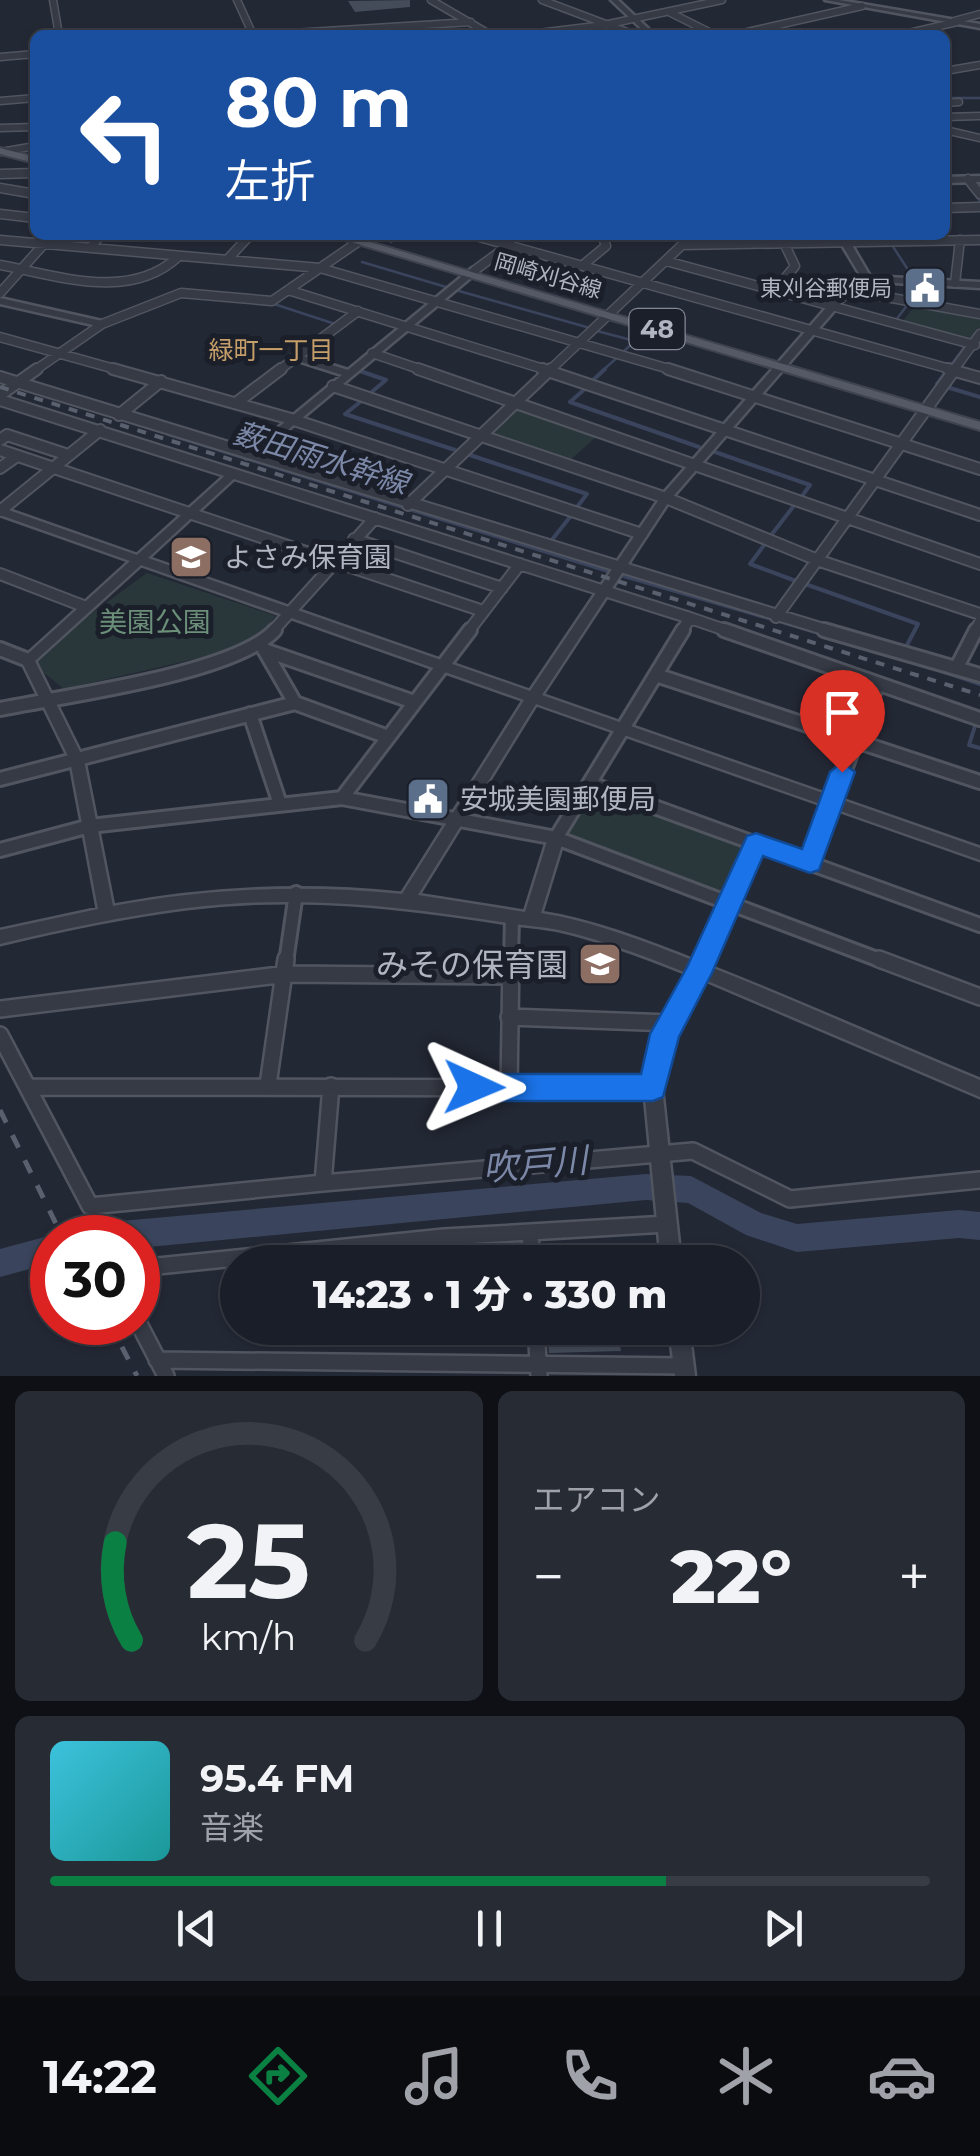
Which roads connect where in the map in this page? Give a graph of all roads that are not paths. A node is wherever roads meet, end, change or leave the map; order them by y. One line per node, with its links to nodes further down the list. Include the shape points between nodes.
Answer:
1 (52, 0): 16 (street)
2 (238, 0): 17 (street)
3 (432, 0): 12 (street)
4 (542, 0): 14 (street, via 573,18)
5 (614, 0): 11 (street)
6 (722, 0): 9 (street)
7 (828, 0): 8 (street)
8 (862, 6): 13 (street); 24 (street)
9 (669, 12): 11 (street); 23 (street)
10 (980, 14): 13 (street)
11 (633, 19): 14 (street); 22 (street)
12 (472, 22): 18 (street); 19 (street)
13 (956, 22): 15 (street); 25 (street)
14 (613, 23): 20 (street); 21 (street)
15 (980, 26)
16 (58, 30)
17 (254, 30)
18 (343, 30)
19 (484, 30)
20 (560, 30)
21 (626, 30)
22 (646, 30)
23 (705, 30)
24 (756, 30)
25 (922, 30)
26 (30, 54): 27 (street)
27 (0, 57)
28 (980, 62): 29 (street)
29 (950, 67)
30 (30, 97): 31 (street)
31 (0, 101)
32 (959, 102): 33 (street)
33 (950, 103)
34 (980, 116): 35 (street)
35 (950, 117)
36 (30, 127): 37 (street)
37 (0, 128)
38 (950, 131): 39 (street)
39 (980, 136)
40 (30, 147): 41 (street)
41 (0, 153): 42 (main road)
42 (30, 160)
43 (30, 173): 44 (street)
44 (0, 174)
45 (968, 179): 46 (street); 47 (street); 50 (street)
46 (980, 179)
47 (950, 180)
48 (0, 188): 49 (street)
49 (30, 193)
50 (980, 194)
51 (980, 207): 52 (street)
52 (950, 208)
53 (0, 214): 54 (street)
54 (30, 217)
55 (0, 240): 70 (street)
56 (97, 240): 72 (street)
57 (245, 240): 74 (street)
58 (357, 240): 80 (street)
59 (367, 240): 81 (main road, 岡崎刈谷線 / 48)
60 (490, 240): 71 (street)
61 (511, 240): 71 (street)
62 (604, 240): 77 (street, via 606,246)
63 (681, 240): 69 (street); 75 (street)
64 (828, 240): 69 (street)
65 (844, 240): 82 (street)
66 (950, 240): 67 (street)
67 (960, 240): 68 (street); 84 (street)
68 (980, 240)
69 (784, 243): 86 (street, via 795,266)
70 (44, 244): 72 (street); 78 (street)
71 (508, 245): 77 (street); 81 (street)
72 (90, 248): 73 (street)
73 (179, 256): 74 (street); 79 (street)
74 (227, 260): 80 (street)
75 (666, 261): 83 (street); 86 (street)
76 (0, 266): 78 (street)
77 (582, 266): 83 (street)
78 (22, 268): 79 (street, via 129,283); 89 (street)
79 (170, 268): 90 (street)
80 (320, 268): 87 (street); 92 (street)
81 (472, 272): 92 (street); 96 (main road, 岡崎刈谷線 / 48)
82 (865, 276): 84 (street); 88 (street)
83 (644, 282): 96 (street); 101 (street)
84 (955, 283): 85 (street)
85 (980, 285)
86 (776, 289): 94 (street)
87 (288, 290): 90 (street, via 272,301); 95 (street)
88 (848, 290): 93 (street); 94 (street)
89 (0, 293)
90 (181, 293): 99 (street)
91 (0, 301): 99 (street)
92 (438, 302): 100 (street); 104 (street)
93 (914, 302): 97 (street); 98 (street)
94 (836, 304): 98 (street); 101 (street)
95 (358, 311): 100 (street); 108 (street)
96 (611, 313): 104 (street); 109 (main road, 岡崎刈谷線 / 48)
97 (980, 314)
98 (898, 323): 105 (street)
99 (102, 324): 106 (street)
100 (405, 326): 107 (street); 111 (street)
101 (813, 330): 109 (street); 110 (street)
102 (980, 334): 105 (street)
103 (0, 338): 106 (street)
104 (581, 341): 111 (street); 119 (street)
105 (976, 345): 110 (street)
106 (64, 352): 115 (street); 116 (street)
107 (372, 353): 112 (street); 120 (street)
108 (296, 357): 112 (street); 121 (street)
109 (784, 364): 119 (street); 122 (main road, 岡崎刈谷線 / 48)
110 (953, 370): 114 (street); 122 (street)
111 (549, 371): 120 (street); 126 (street)
112 (347, 373): 117 (street)
113 (0, 378): 116 (street)
114 (980, 378)
115 (161, 381): 121 (street); 123 (street)
116 (20, 384): 118 (street); 123 (street)
117 (333, 386): 124 (street); 128 (street)
118 (0, 397): 127 (street)
119 (754, 397): 126 (street); 130 (street)
120 (518, 400): 128 (street); 135 (street)
121 (236, 403): 124 (street)
122 (927, 408): 125 (main road, 岡崎刈谷線 / 48); 130 (street)
123 (120, 415): 134 (street)
124 (291, 420): 134 (street); 139 (street)
125 (980, 423)
126 (725, 428): 135 (street); 141 (street)
127 (100, 430): 132 (street); 140 (street)
128 (481, 435): 139 (street); 142 (street)
129 (0, 440): 132 (street, via 7,435)
130 (902, 443): 138 (street); 141 (street)
131 (0, 450): 133 (street)
132 (68, 455): 137 (street)
133 (17, 456): 136 (street); 137 (street)
134 (250, 456): 143 (street)
135 (693, 464): 142 (street); 148 (street)
136 (0, 468)
137 (53, 468): 144 (street); 145 (street)
138 (980, 469)
139 (444, 470): 143 (street); 149 (street)
140 (234, 473): 145 (street); 147 (street)
141 (876, 479): 146 (street); 148 (street)
142 (666, 498): 149 (street); 152 (street)
143 (408, 504): 156 (street)
144 (0, 511): 151 (street)
145 (189, 514): 151 (street); 153 (street)
146 (980, 515)
147 (375, 518): 150 (street); 154 (street)
148 (849, 518): 152 (street); 155 (street)
149 (642, 534): 156 (street)
150 (354, 539): 153 (street); 158 (street)
151 (138, 560): 160 (street); 162 (street)
152 (820, 561): 163 (street); 164 (street)
153 (331, 563): 161 (street); 162 (street)
154 (520, 564): 158 (street); 159 (street)
155 (980, 564)
156 (618, 570): 159 (street); 164 (street)
157 (0, 574): 160 (street)
158 (502, 588): 161 (street)
159 (606, 591): 165 (street); 176 (street)
160 (86, 607): 169 (street)
161 (483, 611): 171 (street)
162 (288, 613): 167 (street); 171 (street)
163 (980, 614)
164 (776, 617): 170 (street)
165 (690, 618): 172 (street); 174 (street)
166 (980, 622): 170 (street)
167 (262, 648): 175 (street); 177 (street); 178 (street)
168 (0, 649): 169 (street)
169 (28, 660): 175 (street)
170 (957, 666): 173 (street)
171 (440, 668): 176 (street); 177 (street)
172 (656, 675): 182 (street); 184 (street)
173 (980, 675)
174 (877, 684): 181 (street); 184 (street)
175 (48, 698): 179 (street); 185 (street)
176 (532, 700): 182 (street); 192 (street)
177 (414, 702): 183 (street)
178 (295, 703): 180 (street); 183 (street)
179 (0, 709)
180 (250, 714): 185 (street); 191 (street)
181 (980, 720)
182 (623, 732): 188 (street); 190 (street)
183 (388, 736): 189 (street)
184 (855, 742): 187 (street); 190 (street)
185 (77, 760): 186 (street); 193 (street)
186 (0, 779)
187 (980, 782)
188 (591, 784): 194 (street); 195 (street)
189 (342, 798): 191 (street); 192 (street)
190 (830, 801): 197 (street); 198 (street)
191 (280, 804): 193 (street)
192 (459, 819): 194 (street); 200 (street)
193 (90, 826): 196 (street); 202 (street)
194 (556, 838): 201 (street); 203 (street)
195 (756, 843): 198 (street); 201 (street)
196 (0, 850)
197 (980, 854)
198 (810, 862): 205 (street)
199 (296, 893): 200 (street); 202 (street); 208 (street)
200 (408, 899): 204 (street)
201 (729, 904): 207 (street); 210 (street)
202 (106, 910): 206 (street)
203 (532, 916): 204 (street); 207 (street)
204 (512, 917): 209 (street)
205 (980, 925)
206 (0, 937)
207 (698, 973): 213 (street); 222 (street)
208 (287, 974): 209 (street); 211 (street); 217 (street)
209 (509, 976): 212 (street)
210 (980, 997)
211 (0, 1009)
212 (509, 1017): 213 (street); 220 (street)
213 (671, 1022): 221 (street)
214 (0, 1035): 215 (street)
215 (16, 1063): 216 (street); 218 (street)
216 (0, 1071)
217 (268, 1085): 218 (street); 219 (street)
218 (29, 1086): 225 (street, via 90,1206)
219 (331, 1086): 220 (street); 225 (street)
220 (509, 1088): 221 (street)
221 (653, 1088): 223 (street)
222 (980, 1090)
223 (660, 1152): 224 (street, via 693,1151 790,1199); 225 (street); 226 (street)
224 (980, 1180)
225 (323, 1183)
226 (667, 1224): 227 (street); 229 (street)
227 (530, 1232): 228 (street); 230 (street)
228 (531, 1245)
229 (669, 1245)
230 (160, 1266)
231 (150, 1345): 234 (street)
232 (537, 1345): 235 (street)
233 (681, 1345): 236 (street)
234 (161, 1368): 235 (street)
235 (538, 1370): 236 (street)
236 (684, 1371)

